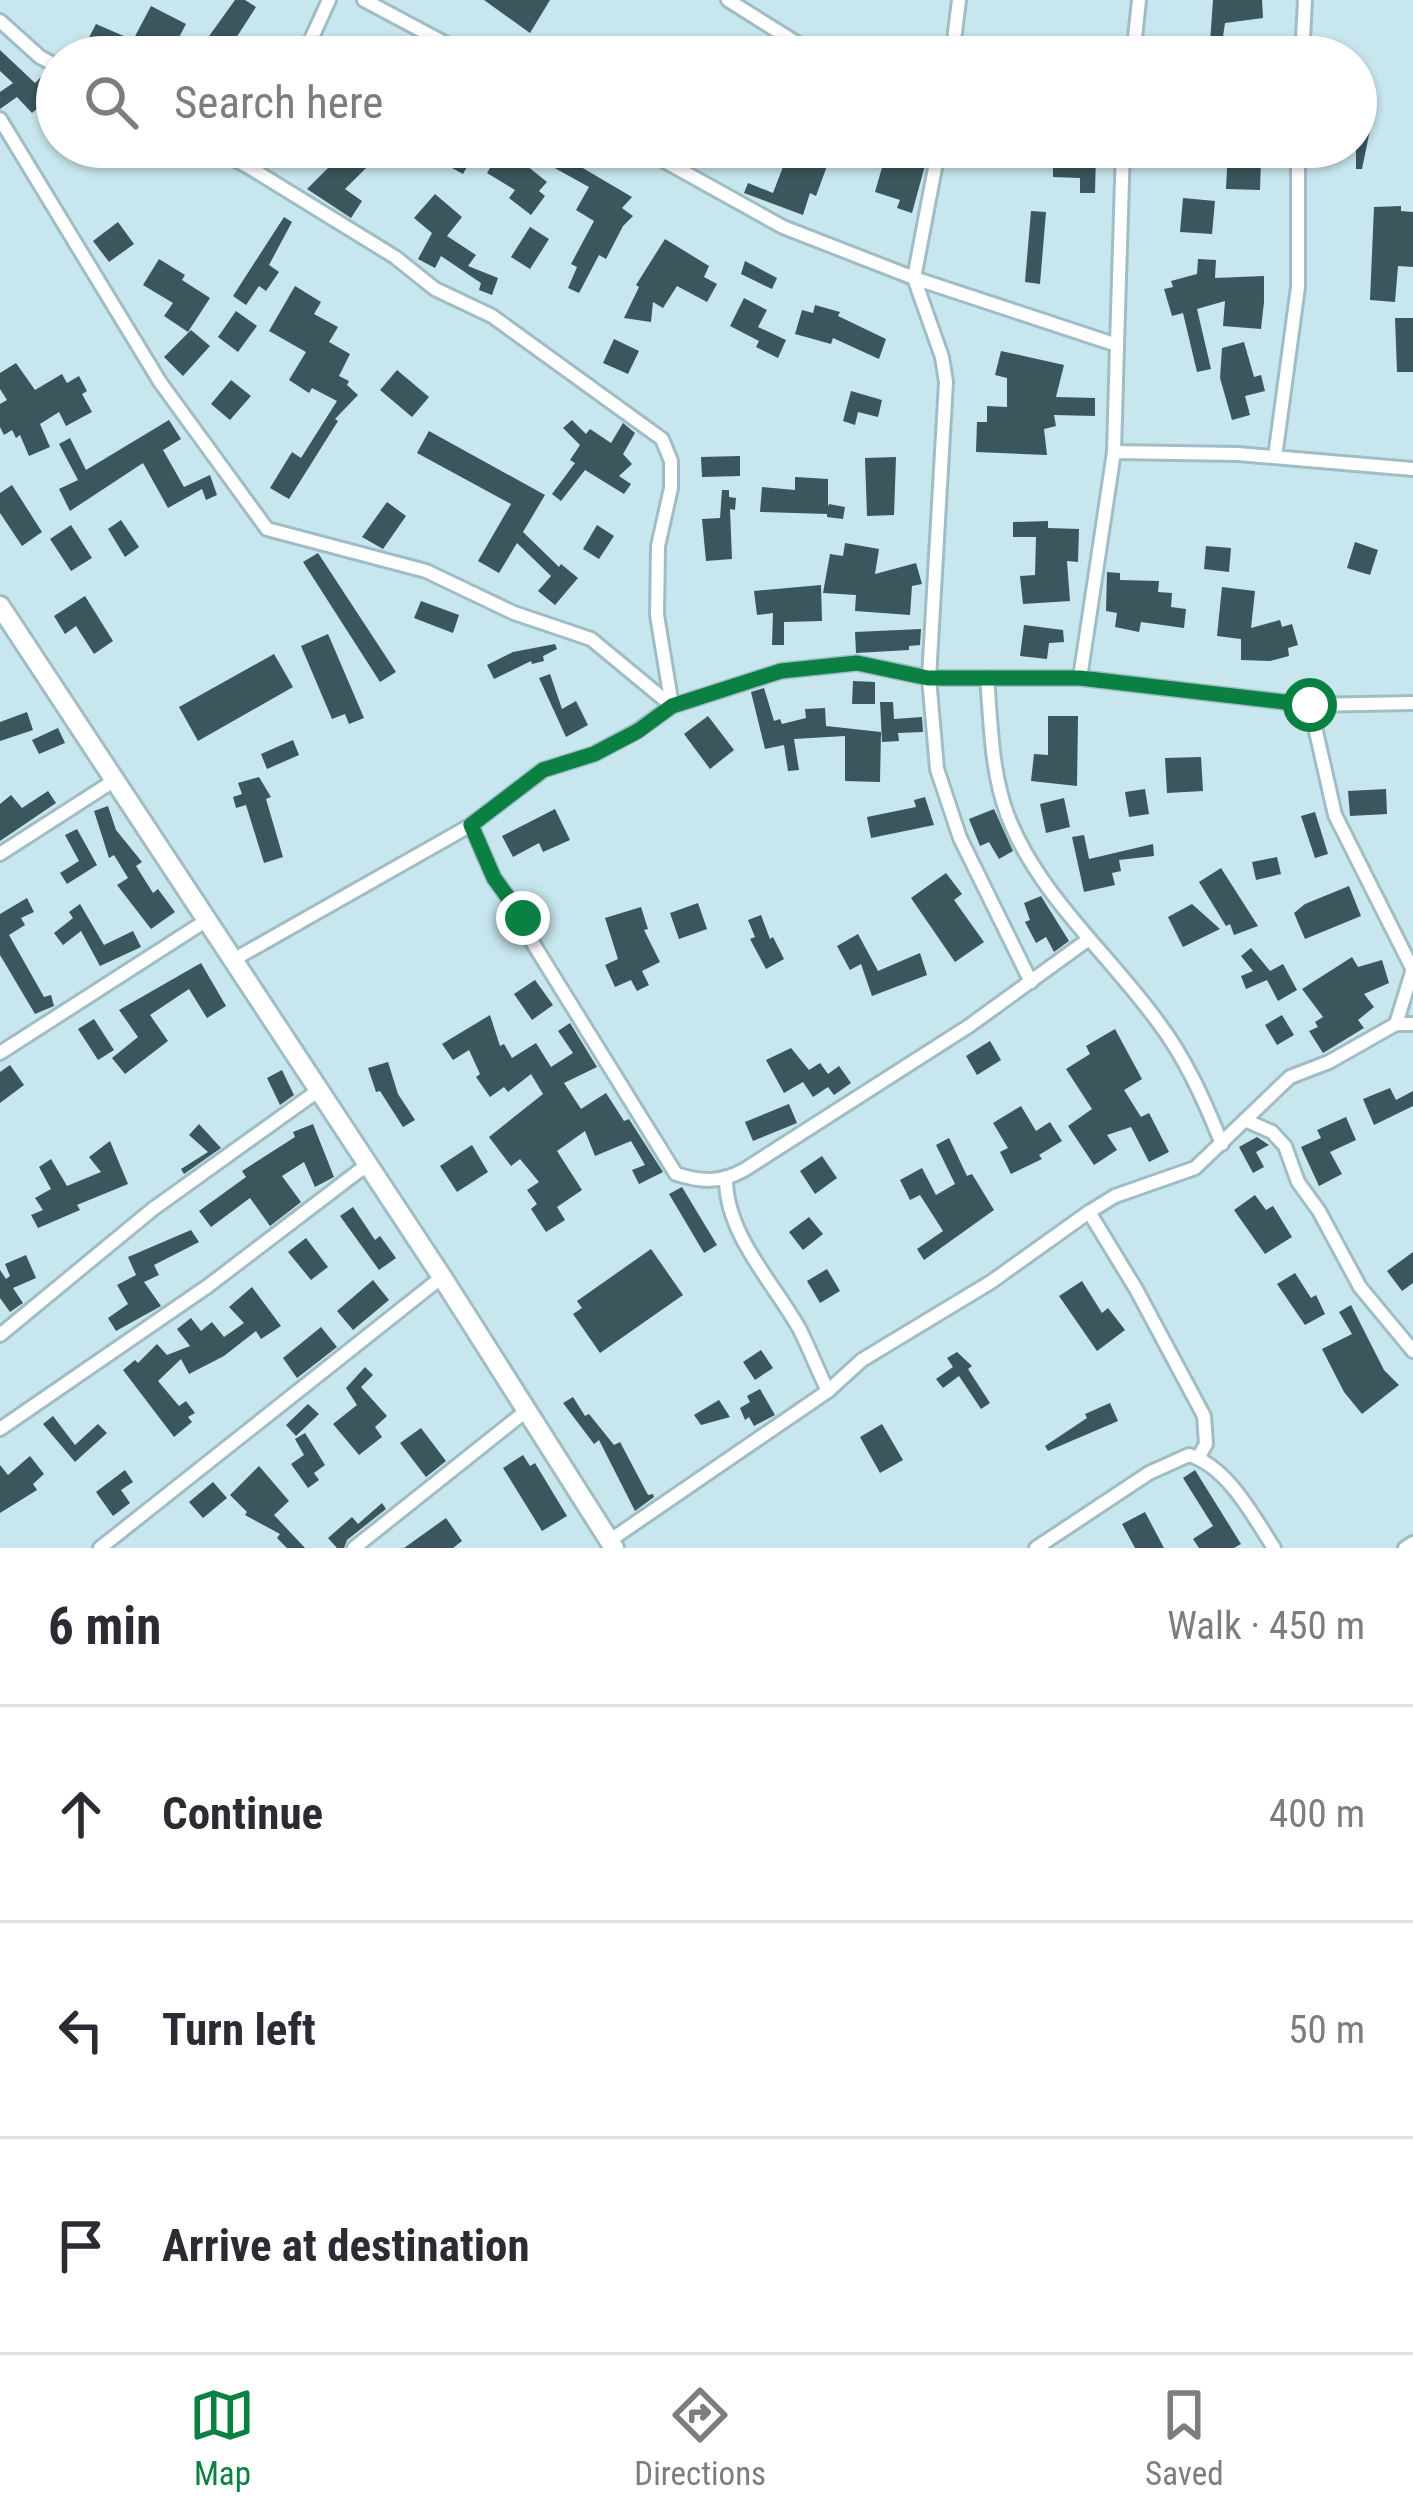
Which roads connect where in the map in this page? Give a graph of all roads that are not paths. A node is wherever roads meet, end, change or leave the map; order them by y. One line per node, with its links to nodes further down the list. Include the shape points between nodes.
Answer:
1 (329, 0): 8 (street)
2 (364, 0): 9 (street)
3 (728, 0): 10 (street)
4 (959, 0): 11 (street)
5 (1139, 0): 12 (street)
6 (1305, 0): 13 (street)
7 (0, 21): 14 (street)
8 (313, 36)
9 (432, 36)
10 (785, 36)
11 (955, 36)
12 (1135, 36)
13 (1303, 36)
14 (36, 53)
15 (0, 119): 33 (street, via 160,382 267,529 426,571 591,639)
16 (250, 168): 33 (street, via 435,289 493,316 662,439 671,488 658,546 657,615)
17 (677, 168): 21 (street, via 784,227)
18 (935, 168): 21 (street)
19 (1122, 168): 22 (street)
20 (1298, 168): 24 (street, via 1298,287)
21 (914, 278): 22 (street); 28 (street, via 946,382)
22 (1117, 345): 23 (street)
23 (1114, 452): 24 (street); 30 (street)
24 (1275, 457): 25 (street)
25 (1413, 470)
26 (0, 606): 27 (main road)
27 (7, 631): 34 (main road)
28 (928, 678): 29 (street); 33 (street, via 857,663 781,671); 41 (street, via 937,769 960,838)
29 (987, 678): 30 (street); 38 (street, via 994,768 1008,817)
30 (1080, 678): 32 (street)
31 (1413, 703): 32 (street)
32 (1310, 705): 40 (street, via 1335,814)
33 (672, 706): 35 (street, via 594,754 543,770)
34 (115, 780): 36 (street); 37 (main road)
35 (471, 825): 39 (street); 49 (street, via 494,878 676,1174)
36 (0, 854)
37 (207, 920): 39 (main road); 44 (street)
38 (1089, 939): 41 (street); 47 (street, via 1160,1023 1198,1084)
39 (233, 959): 45 (main road)
40 (1413, 969): 42 (street)
41 (1031, 982): 49 (street)
42 (1396, 1024): 43 (street); 46 (street, via 1290,1077)
43 (1413, 1024)
44 (0, 1053)
45 (319, 1090): 48 (main road); 52 (street, via 154,1209)
46 (1245, 1120): 47 (street); 53 (street, via 1285,1146 1360,1287)
47 (1222, 1144): 50 (street, via 1195,1168)
48 (368, 1164): 51 (main road); 56 (street)
49 (726, 1179): 54 (street, via 735,1224)
50 (1089, 1212): 54 (street); 57 (street, via 1204,1416)
51 (442, 1277): 55 (main road); 60 (street)
52 (0, 1335)
53 (1413, 1351)
54 (827, 1391): 59 (street)
55 (526, 1411): 59 (main road); 61 (street)
56 (0, 1429)
57 (1198, 1458): 62 (street, via 1180,1457 1149,1473); 63 (street, via 1226,1480)
58 (1413, 1543): 64 (street)
59 (612, 1544)
60 (100, 1548)
61 (354, 1548)
62 (1036, 1548)
63 (1274, 1548)
64 (1405, 1548)

